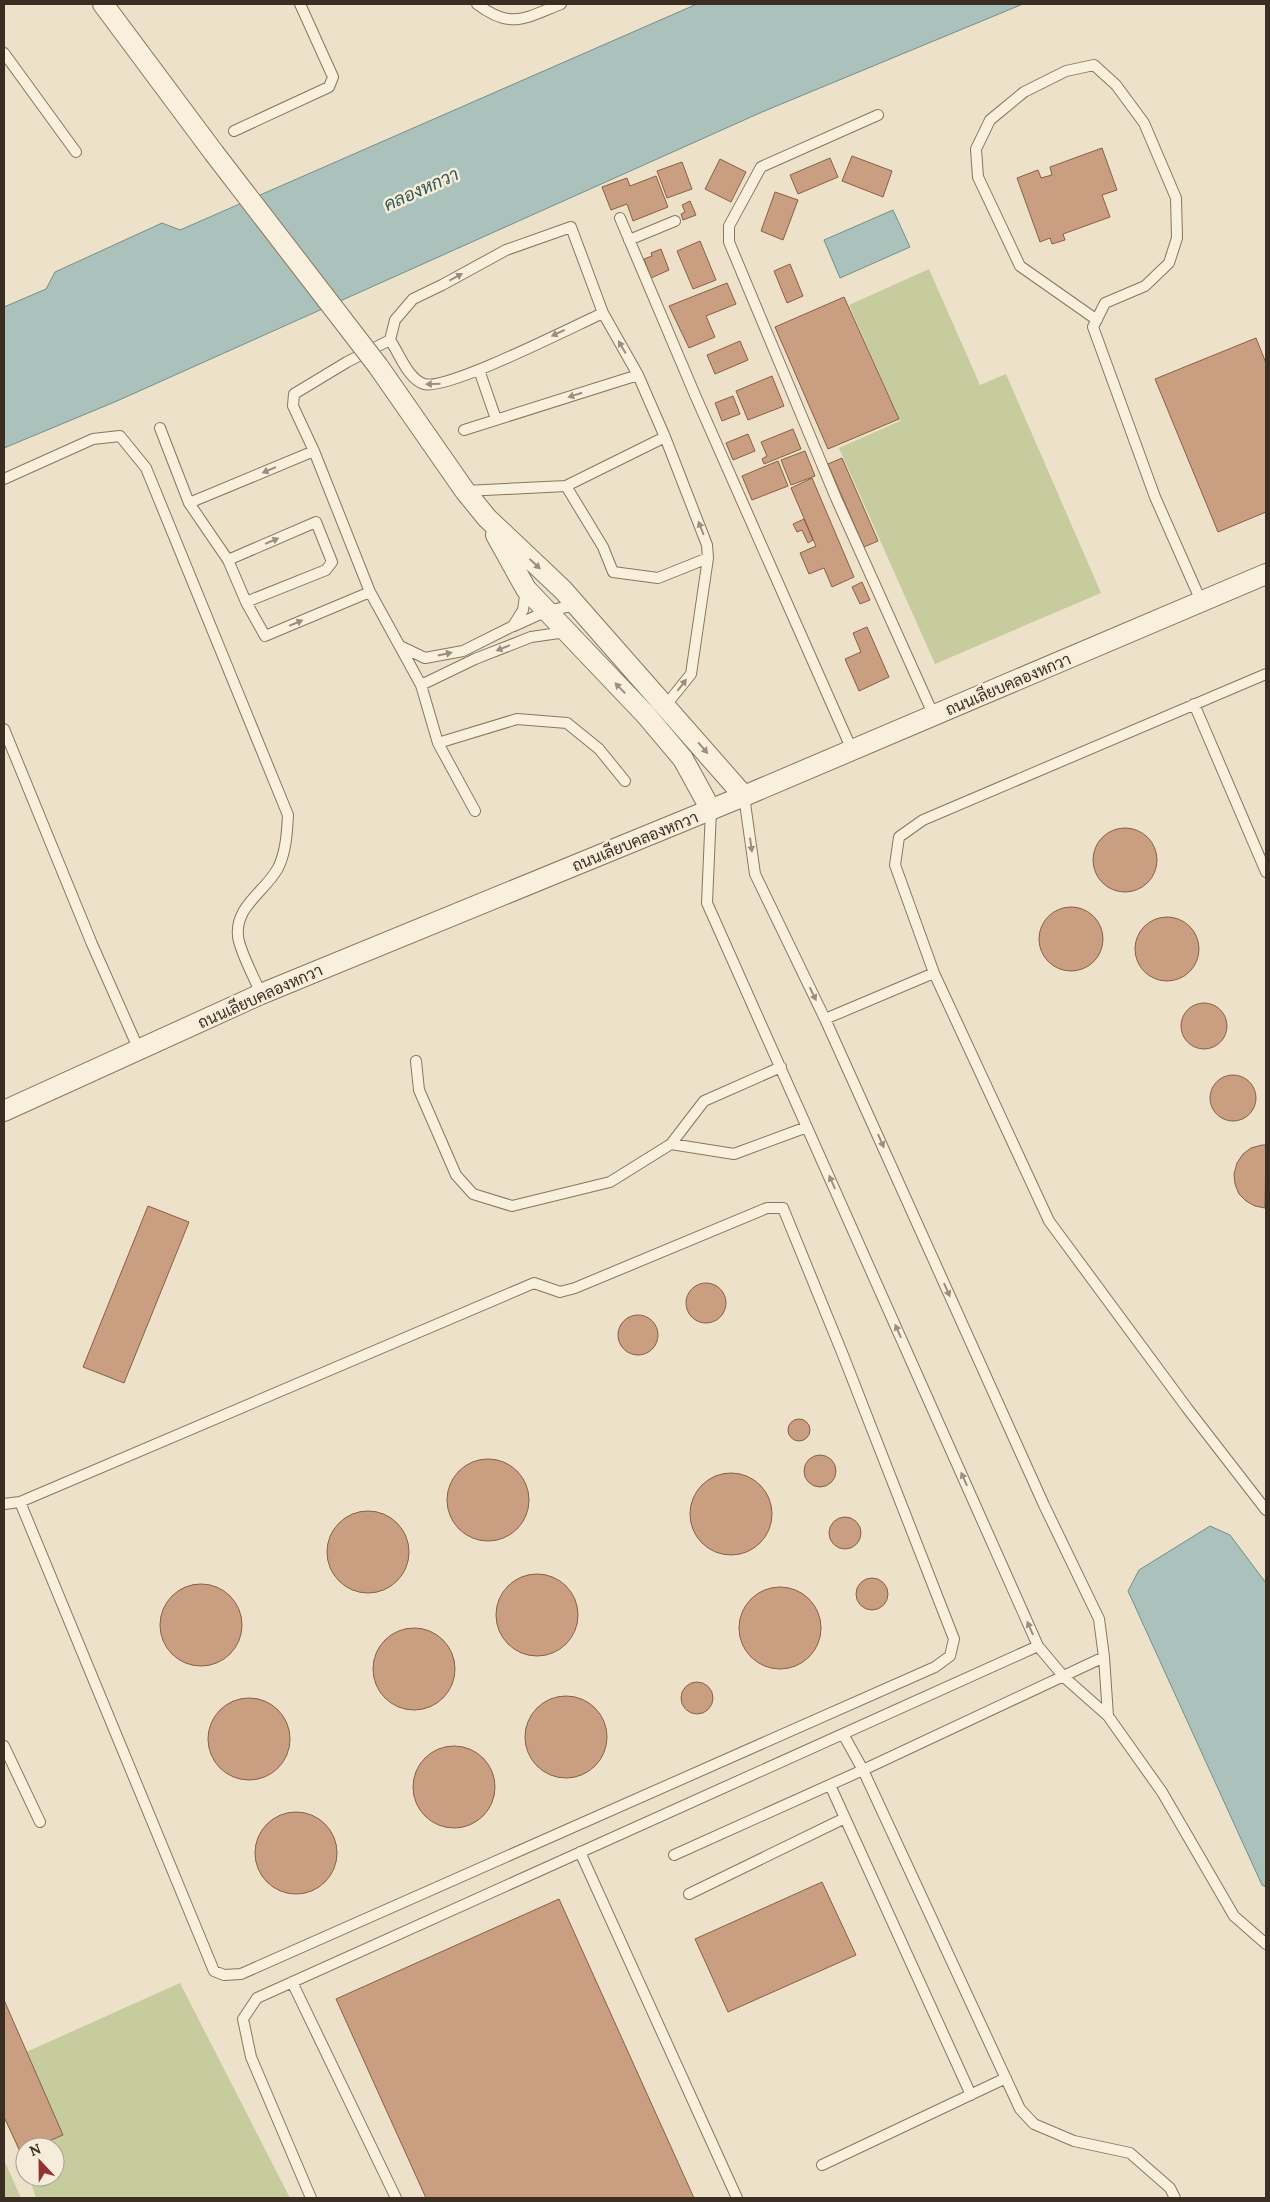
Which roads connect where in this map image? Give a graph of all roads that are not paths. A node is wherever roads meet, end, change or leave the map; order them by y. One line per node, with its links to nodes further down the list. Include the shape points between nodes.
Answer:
1 (103, 4): 24 (street, bridge, via 378,366)
2 (300, 4): 7 (lane, via 333,77 329,87)
3 (477, 4): 4 (lane, via 491,15 518,21)
4 (561, 4)
5 (4, 53): 8 (lane)
6 (878, 116): 44 (lane, via 761,167 729,226 729,242 836,498)
7 (234, 131)
8 (76, 152)
9 (620, 218): 11 (lane)
10 (675, 221): 11 (lane)
11 (629, 240): 47 (lane)
12 (603, 313): 14 (lane, one-way to 12, via 396,320 413,299 506,250 571,227); 15 (lane, one-way to 15); 16 (lane, one-way to 12)
13 (1097, 320): 13 (lane, via 1020,266 978,178 976,149 990,120 1024,92 1066,70 1094,65 1116,85 1144,123 1176,198 1177,238 1169,263 1145,286 1105,303); 32 (lane, via 1093,327 1155,497)
14 (390, 340): 15 (lane, one-way to 14, via 440,385 425,385 414,380); 21 (lane, via 294,394 293,406)
15 (479, 370): 17 (lane)
16 (638, 375): 17 (lane, one-way to 17); 20 (lane)
17 (496, 419): 19 (lane)
18 (160, 428): 25 (lane)
19 (464, 430)
20 (665, 437): 23 (lane); 27 (lane, one-way to 20, via 707,545)
21 (314, 451): 25 (lane, one-way to 25); 31 (lane)
22 (4, 479): 54 (lane, via 93,439 120,436 146,468 288,815 286,842 278,868 238,921 238,938)
23 (566, 486): 24 (lane); 27 (lane, via 603,547 613,572 658,578)
24 (465, 491): 26 (street)
25 (189, 503): 28 (lane)
26 (487, 518): 30 (street); 34 (street, one-way to 34)
27 (708, 558): 42 (lane, one-way to 27, via 691,674)
28 (228, 560): 33 (lane); 33 (lane, one-way to 33, via 316,522 332,562 326,570)
29 (1266, 574): 32 (street, ถนนเลียบคลองหกวา)
30 (526, 589): 35 (street); 36 (lane, via 523,610)
31 (370, 592): 33 (lane, one-way to 31, via 265,636); 38 (lane)
32 (1201, 601): 44 (street, ถนนเลียบคลองหกวา)
33 (246, 602)
34 (576, 605): 35 (lane); 42 (street)
35 (556, 621): 36 (lane); 37 (lane); 37 (lane); 43 (street, one-way to 35)
36 (513, 626): 38 (lane, one-way to 36, via 425,658 463,651)
37 (530, 637): 40 (lane, one-way to 40)
38 (400, 646): 40 (lane)
39 (1266, 674): 41 (lane)
40 (421, 685): 46 (lane)
41 (1194, 704): 52 (lane); 53 (lane, via 922,820 899,837 895,864)
42 (666, 705): 43 (lane); 49 (street, one-way to 49)
43 (646, 715): 50 (street, via 683,759)
44 (934, 716): 47 (street, ถนนเลียบคลองหกวา)
45 (4, 729): 56 (lane)
46 (438, 743): 48 (lane, via 517,719 567,723 599,749); 51 (lane)
47 (852, 750): 49 (street, ถนนเลียบคลองหกวา)
48 (625, 782)
49 (744, 796): 50 (street, ถนนเลียบคลองหกวา); 55 (lane, one-way to 55, via 755,874)
50 (711, 810): 54 (street, ถนนเลียบคลองหกวา); 58 (lane, via 708,903)
51 (476, 811)
52 (1266, 872)
53 (934, 973): 55 (lane); 64 (lane, via 1049,1221 1186,1408)
54 (261, 994): 56 (street, ถนนเลียบคลองหกวา)
55 (825, 1019): 66 (lane, one-way to 66, via 1040,1496 1099,1619)
56 (139, 1050): 59 (street, ถนนเลียบคลองหกวา)
57 (416, 1061): 61 (lane, via 420,1090 456,1175 473,1194 512,1206 610,1182)
58 (781, 1067): 60 (lane); 61 (lane, via 704,1101)
59 (4, 1111)
60 (807, 1127): 61 (lane, via 734,1154); 65 (lane, one-way to 60)
61 (671, 1144)
62 (20, 1502): 62 (lane, via 534,1283 560,1292 575,1288 767,1208 783,1208 954,1640 950,1656 935,1667 241,1974 224,1975 214,1971); 63 (lane)
63 (4, 1504)
64 (1266, 1510)
65 (1038, 1646): 67 (lane); 69 (lane)
66 (1104, 1657): 67 (lane); 68 (lane)
67 (1064, 1678): 68 (lane); 71 (lane)
68 (1108, 1716): 78 (lane, via 1162,1792 1234,1916)
69 (843, 1734): 71 (lane); 75 (lane)
70 (4, 1746): 74 (lane)
71 (863, 1770): 72 (lane); 80 (lane)
72 (830, 1785): 73 (lane); 76 (lane)
73 (845, 1818): 77 (lane); 81 (lane)
74 (40, 1822)
75 (580, 1852): 79 (lane); 85 (lane)
76 (674, 1855)
77 (689, 1894)
78 (1266, 1944)
79 (292, 1982): 83 (lane, via 257,1998 243,2019 251,2057); 84 (lane)
80 (1006, 2078): 81 (lane); 86 (lane, via 1020,2109 1034,2124 1074,2141 1130,2153 1170,2188)
81 (971, 2095): 82 (lane)
82 (822, 2165)
83 (311, 2198)
84 (396, 2198)
85 (736, 2198)
86 (1175, 2198)

